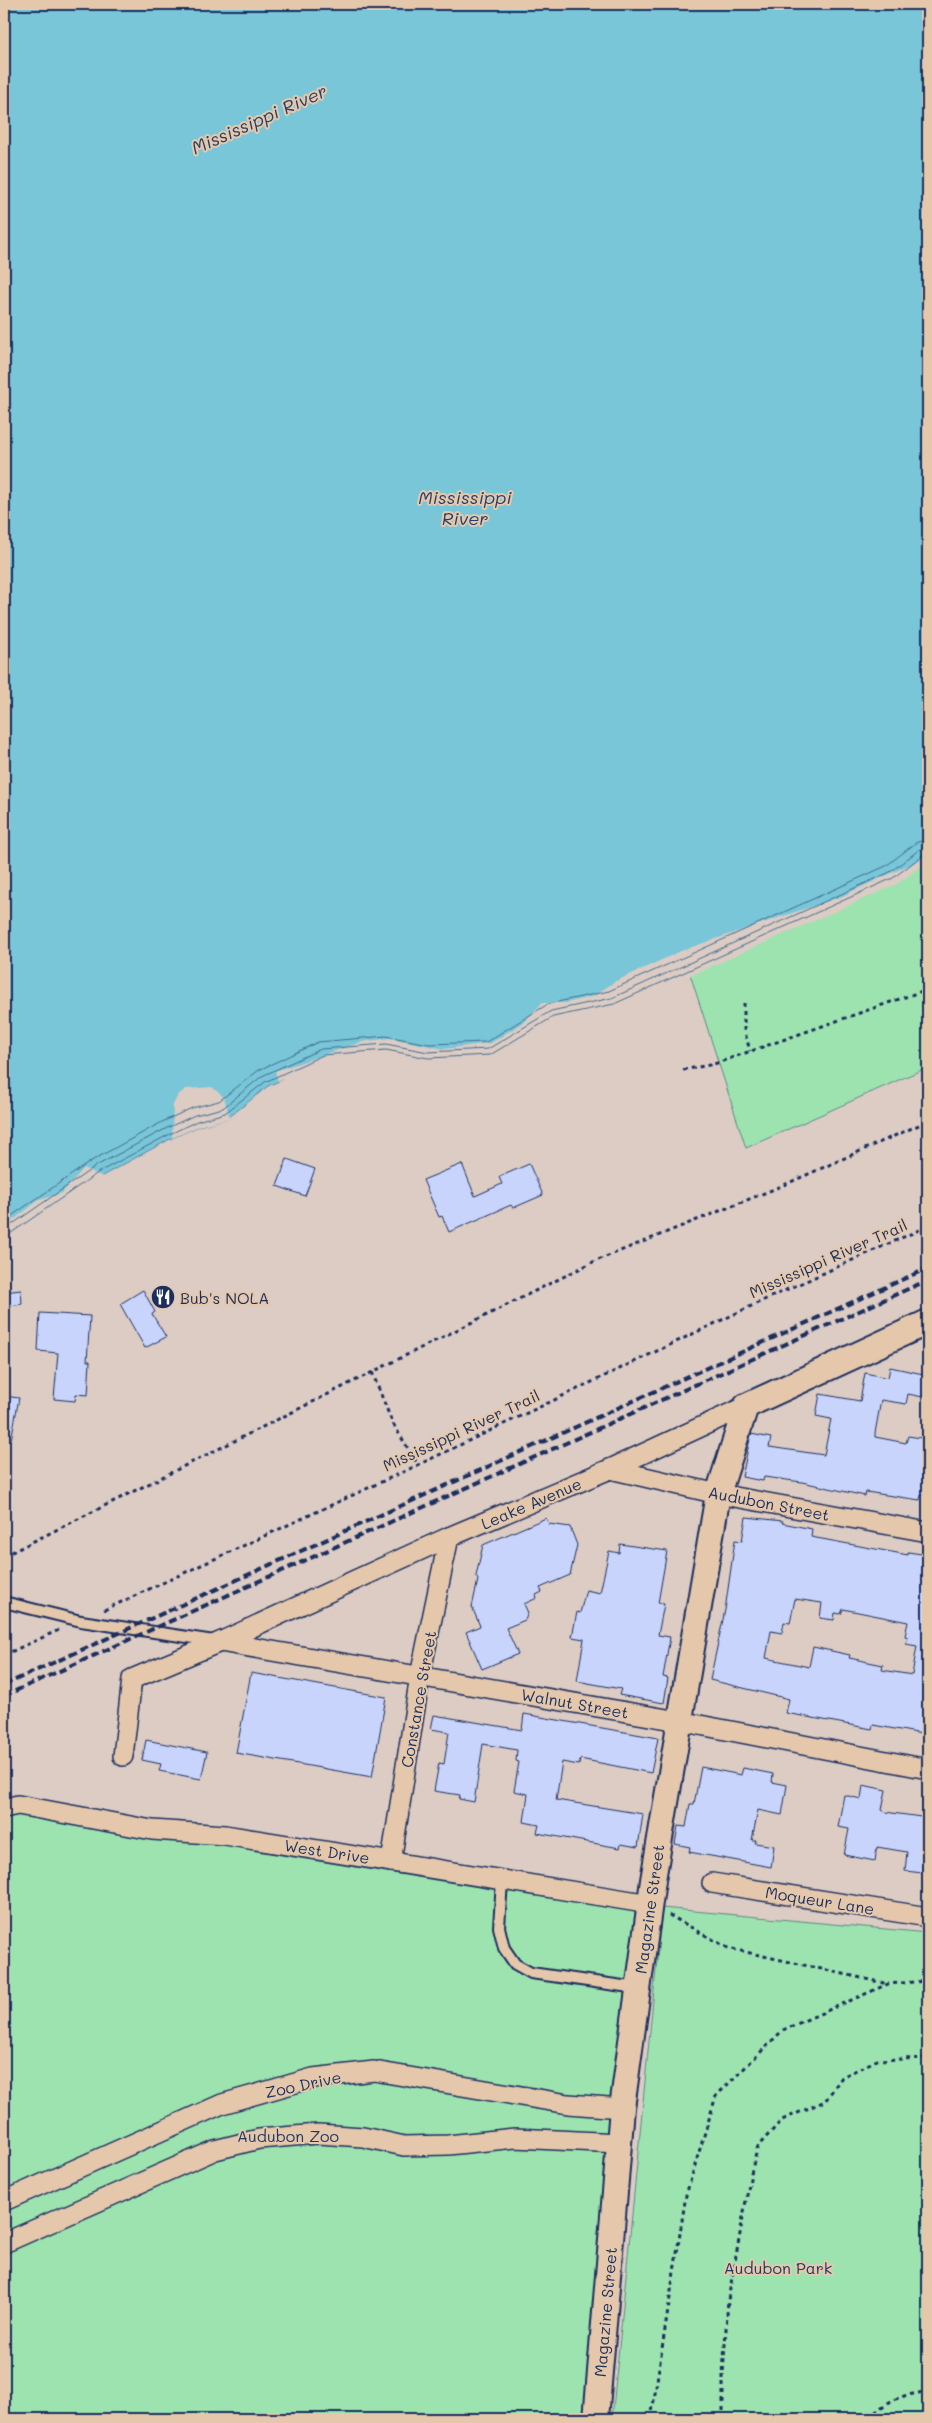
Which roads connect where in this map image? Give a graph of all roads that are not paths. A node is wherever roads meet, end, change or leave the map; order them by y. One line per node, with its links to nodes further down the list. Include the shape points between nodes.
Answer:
1 (928, 1322): 2 (street, Leake Avenue)
2 (746, 1406): 3 (street, Leake Avenue); 4 (street, Magazine Street)
3 (610, 1469): 4 (street, Audubon Street); 6 (street, Leake Avenue)
4 (718, 1494): 5 (street, Audubon Street); 10 (street, Magazine Street)
5 (928, 1532)
6 (449, 1537): 8 (street, Leake Avenue); 9 (street, Constance Street)
7 (4, 1602): 8 (lane, via 81,1621)
8 (220, 1642): 9 (street, Walnut Street); 11 (street, Leake Avenue, via 132,1679)
9 (420, 1676): 10 (street, Walnut Street); 14 (street, Constance Street)
10 (679, 1721): 12 (street, Walnut Street); 17 (street, Magazine Street)
11 (123, 1756)
12 (928, 1769)
13 (4, 1808): 14 (street, West Drive, via 18,1806 152,1830 225,1835)
14 (391, 1862): 15 (street, West Drive)
15 (502, 1881): 17 (street, West Drive); 19 (lane, via 499,1927 504,1948 515,1964 531,1972)
16 (712, 1883): 18 (street, Moqueur Lane)
17 (650, 1904): 19 (street, Magazine Street)
18 (928, 1917)
19 (637, 1988): 20 (street, Magazine Street)
20 (622, 2108): 21 (street, Magazine Street); 22 (street, Zoo Drive, via 568,2104 374,2071 313,2078 222,2104)
21 (619, 2143): 23 (street, via 514,2138 404,2146 363,2137 318,2134 259,2139 215,2150); 24 (street, Magazine Street)
22 (4, 2202)
23 (4, 2243)
24 (596, 2419)

